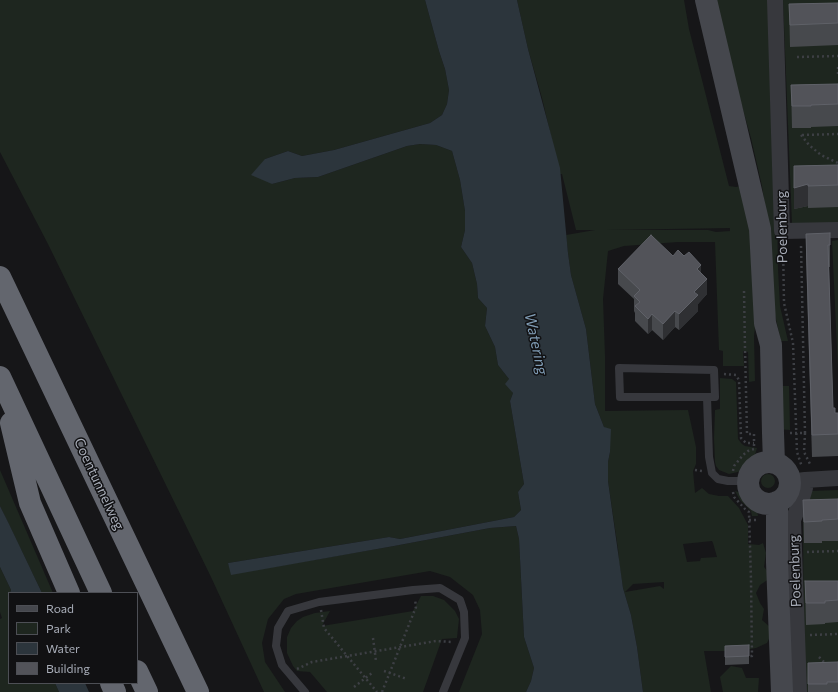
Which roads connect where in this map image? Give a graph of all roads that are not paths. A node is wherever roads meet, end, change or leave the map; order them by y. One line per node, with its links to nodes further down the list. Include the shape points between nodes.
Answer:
1 (706, 0): 7 (street, Poelenburg, via 760,230 765,323 772,345)
2 (775, 0): 3 (street, Poelenburg, via 782,232)
3 (838, 230)
4 (0, 277): 17 (highway, Coentunnelweg)
5 (0, 377): 13 (highway, via 30,503); 14 (highway)
6 (707, 397): 6 (lane, via 714,397 714,370 619,368 620,397); 8 (lane, via 712,473 718,479 728,481)
7 (768, 448): 8 (street, via 749,475); 9 (street, via 789,477)
8 (740, 478): 11 (street)
9 (802, 478): 10 (street); 11 (street, via 789,488 783,498); 12 (street, Poelenburg, via 805,488 793,520)
10 (838, 478)
11 (762, 511): 12 (street, Poelenburg)
12 (786, 557): 20 (street, Poelenburg); 21 (street, Poelenburg, via 797,635)
13 (69, 592)
14 (100, 592)
15 (138, 673): 16 (highway)
16 (147, 692)
17 (198, 692)
18 (305, 692): 19 (lane, via 282,665 276,646 278,628 288,611 319,602 440,588 460,600 464,612 465,638)
19 (443, 692)
20 (782, 692)
21 (800, 692)

